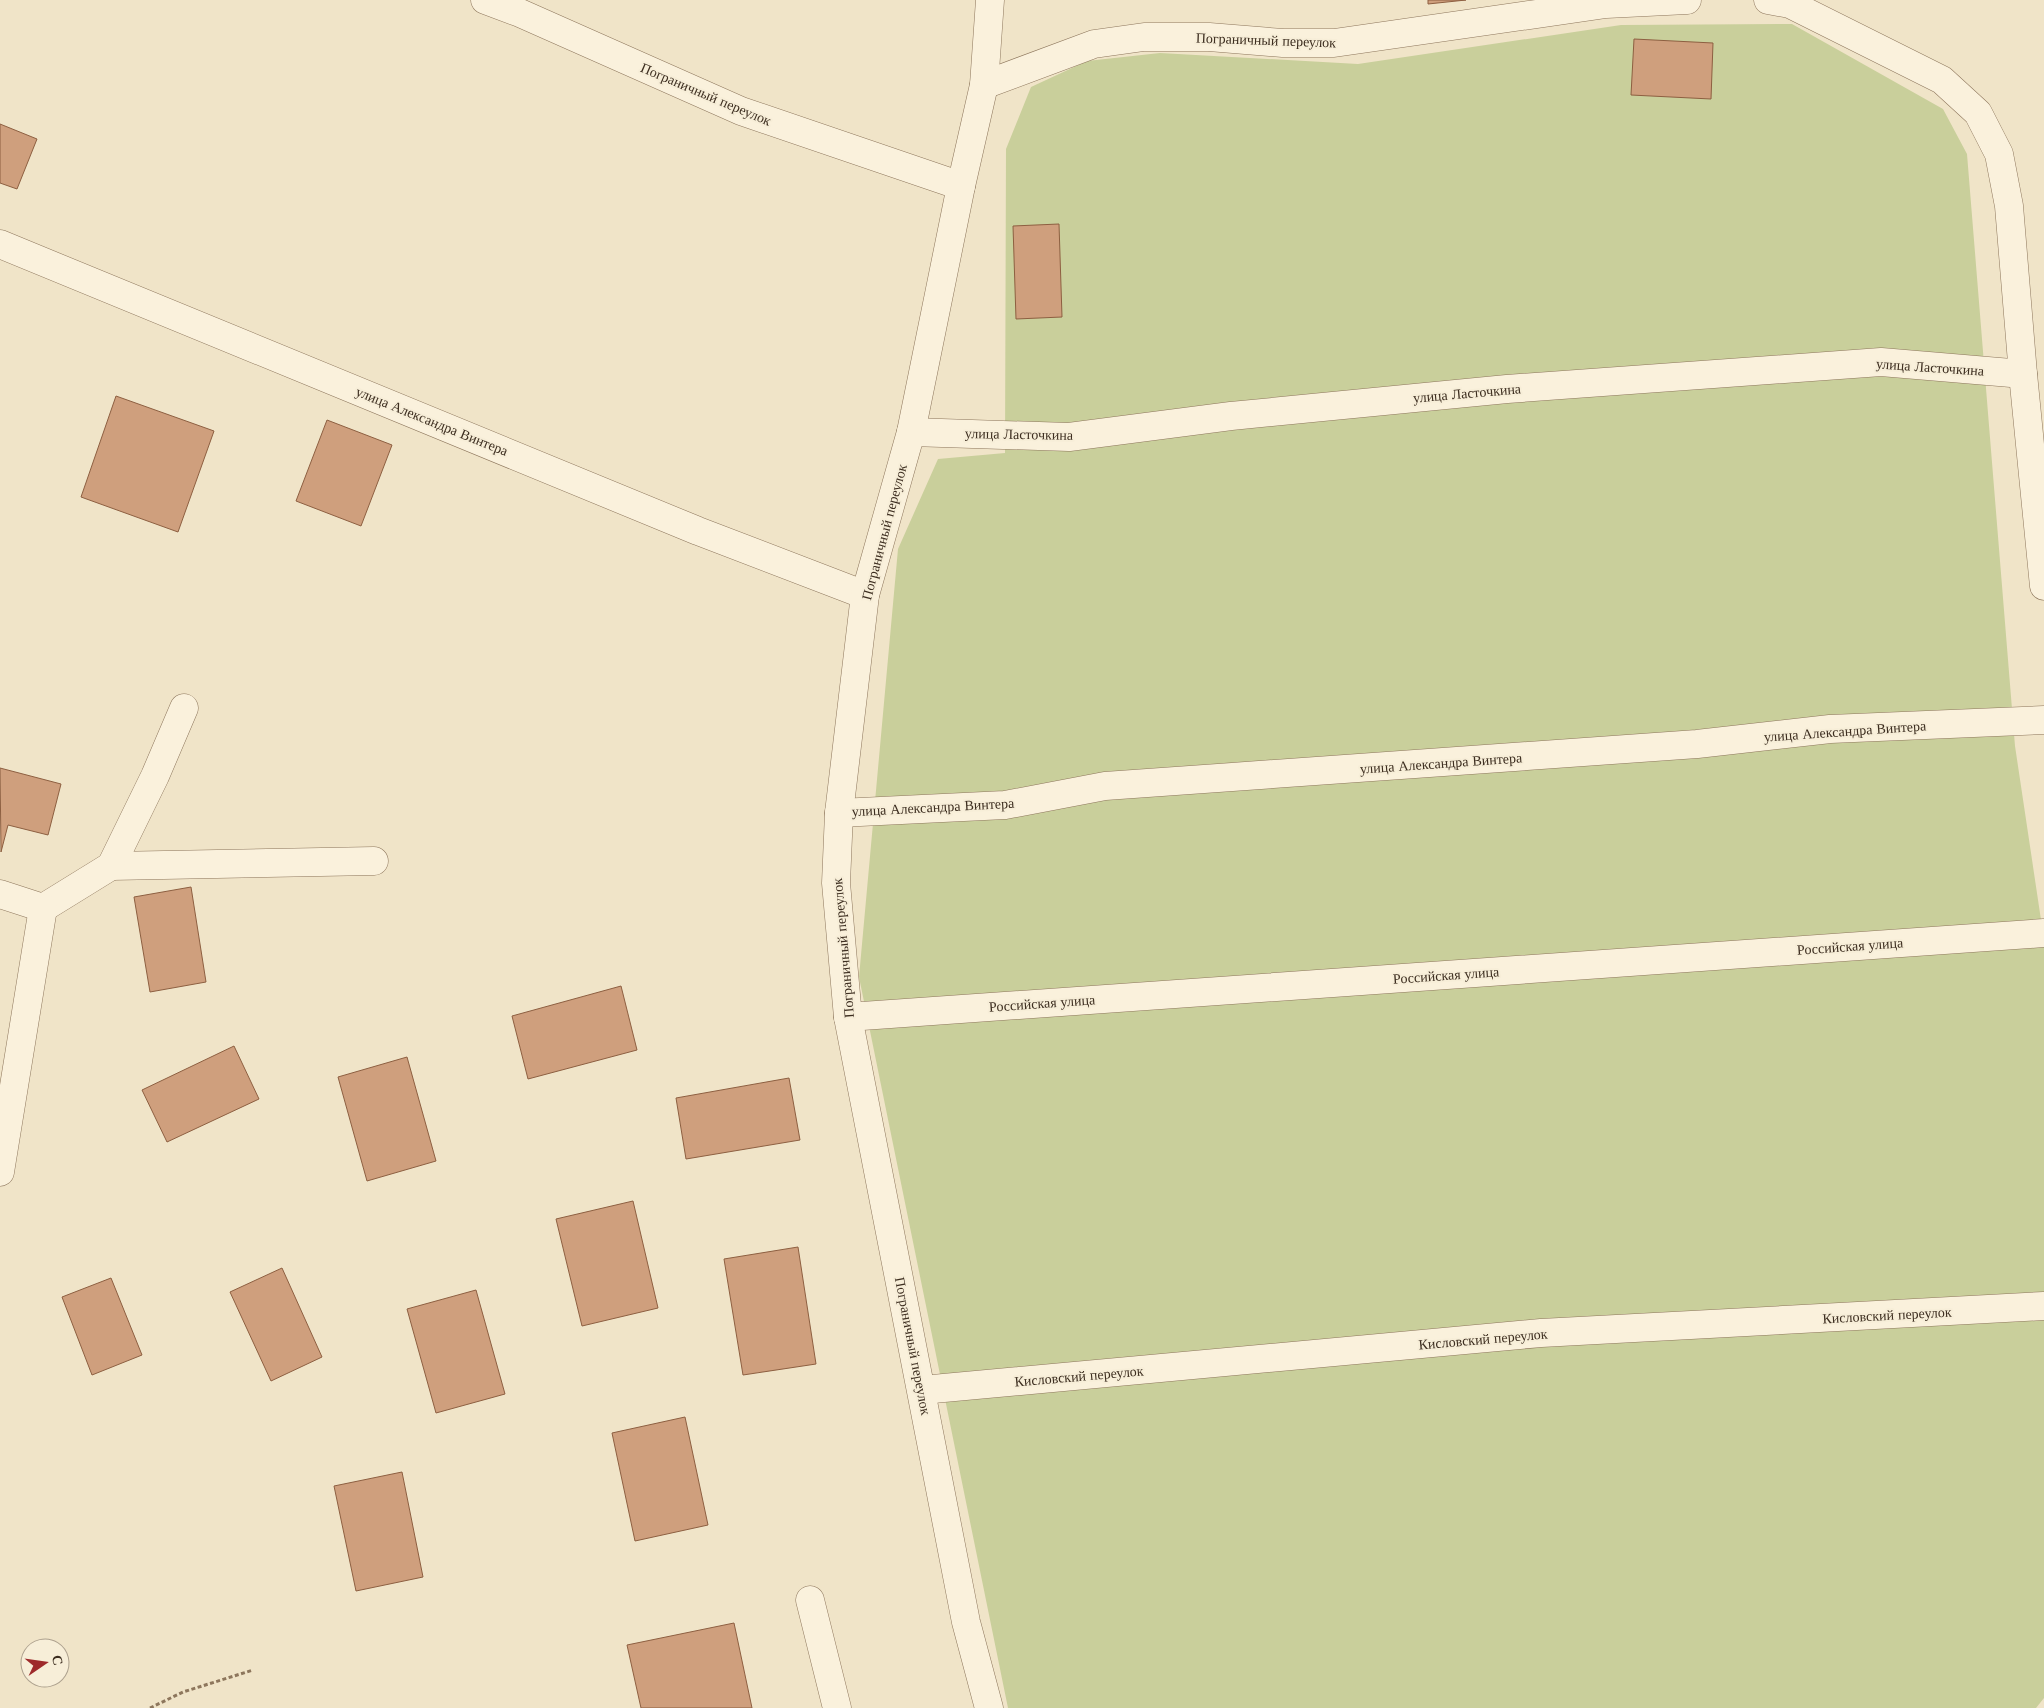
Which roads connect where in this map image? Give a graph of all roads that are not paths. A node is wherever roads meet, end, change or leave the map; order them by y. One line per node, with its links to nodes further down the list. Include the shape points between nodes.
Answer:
1 (485, 0): 6 (street, Пограничный переулок, via 741,111)
2 (990, 0): 5 (street, Пограничный переулок)
3 (1677, 0): 5 (street, Пограничный переулок, via 1606,4 1334,43 1144,37 1094,44)
4 (1768, 0): 8 (street, via 1790,4 1942,80 1978,112 1999,154 2009,206)
5 (984, 85): 6 (street, Пограничный переулок)
6 (961, 186): 9 (street, Пограничный переулок)
7 (0, 244): 11 (street, улица Александра Винтера, via 698,531)
8 (2023, 374): 9 (street, улица Ласточкина, via 1881,362 1507,389 1231,416 1069,437); 10 (street)
9 (911, 432): 11 (street, Пограничный переулок)
10 (2044, 586)
11 (865, 594): 14 (street, Пограничный переулок)
12 (184, 708): 16 (street)
13 (2044, 720): 14 (street, улица Александра Винтера, via 1830,729 1697,744 1104,786 1005,805)
14 (839, 813): 20 (street, Пограничный переулок, via 836,883)
15 (374, 861): 16 (street)
16 (111, 866): 18 (street)
17 (0, 894): 18 (street)
18 (43, 908): 21 (street)
19 (2044, 932): 20 (street, Российская улица)
20 (848, 1017): 23 (street, Пограничный переулок)
21 (0, 1172)
22 (2044, 1306): 23 (street, Кисловский переулок, via 1541,1333)
23 (922, 1390): 26 (street, Пограничный переулок, via 966,1622)
24 (810, 1600): 25 (street)
25 (837, 1708)
26 (989, 1708)

